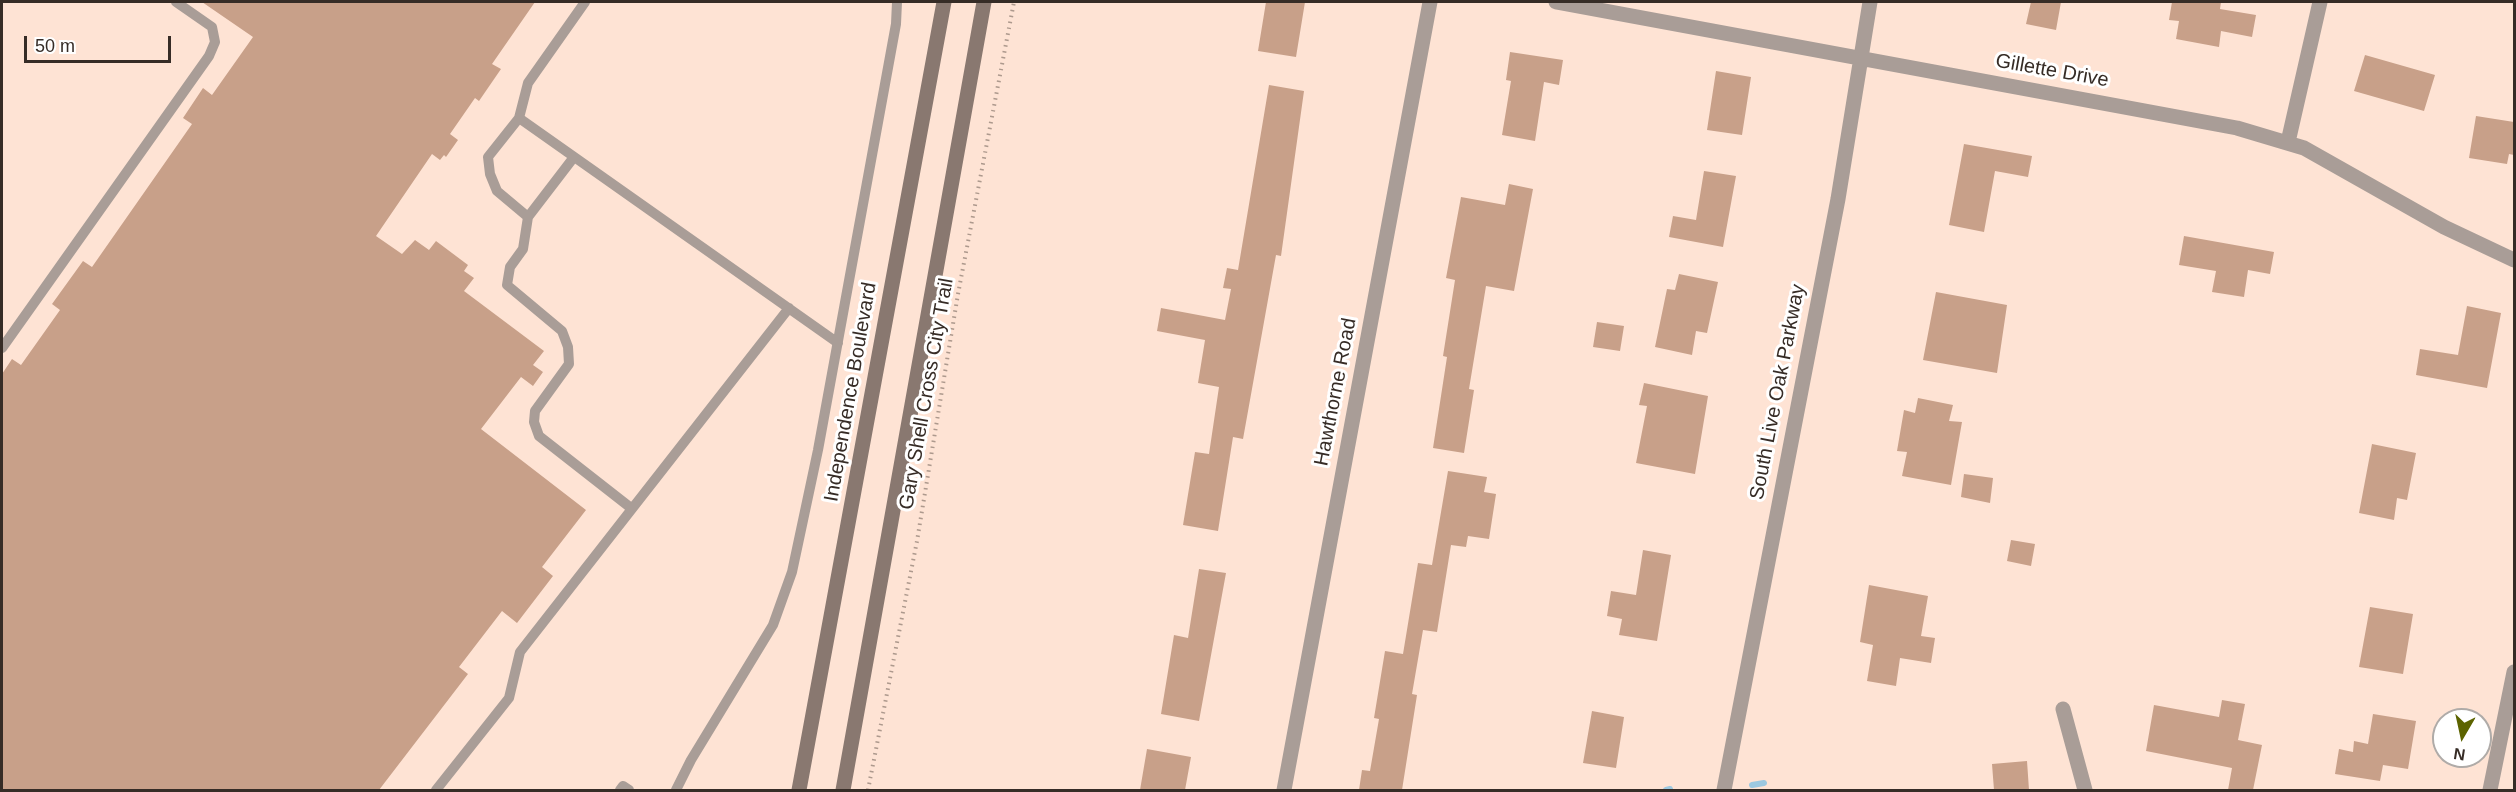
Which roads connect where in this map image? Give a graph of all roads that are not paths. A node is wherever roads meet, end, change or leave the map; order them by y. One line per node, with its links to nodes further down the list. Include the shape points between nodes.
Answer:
1 (176, 2): 18 (lane, via 212,27 215,42 209,56)
2 (585, 2): 11 (lane, via 528,83)
3 (897, 2): 17 (lane)
4 (944, 2): 26 (main road, Independence Boulevard)
5 (984, 2): 27 (main road)
6 (1430, 2): 28 (street, Hawthorne Road)
7 (1556, 2): 10 (street, Gillette Drive)
8 (1870, 2): 10 (street, South Live Oak Parkway)
9 (2320, 2): 12 (street)
10 (1861, 58): 12 (street, Gillette Drive, via 2187,117); 29 (street, South Live Oak Parkway, via 1838,199)
11 (519, 117): 13 (lane); 14 (lane, via 488,157 498,191)
12 (2288, 142): 15 (street, Gillette Drive, via 2329,160 2444,227)
13 (574, 156): 14 (lane); 16 (lane)
14 (528, 217): 19 (lane, via 523,249 510,267 507,285 562,331 568,347 568,364 534,411 534,422 539,435)
15 (2514, 260)
16 (789, 308): 17 (lane); 19 (lane)
17 (838, 343): 25 (lane, via 788,587 773,625)
18 (2, 348)
19 (632, 508): 22 (lane, via 520,652 509,698)
20 (2514, 672): 31 (street)
21 (2063, 709): 30 (street)
22 (436, 790)
23 (620, 790): 24 (lane, via 623,786)
24 (629, 790)
25 (676, 790)
26 (799, 790)
27 (843, 790)
28 (1284, 790)
29 (1724, 790)
30 (2085, 790)
31 (2490, 790)

